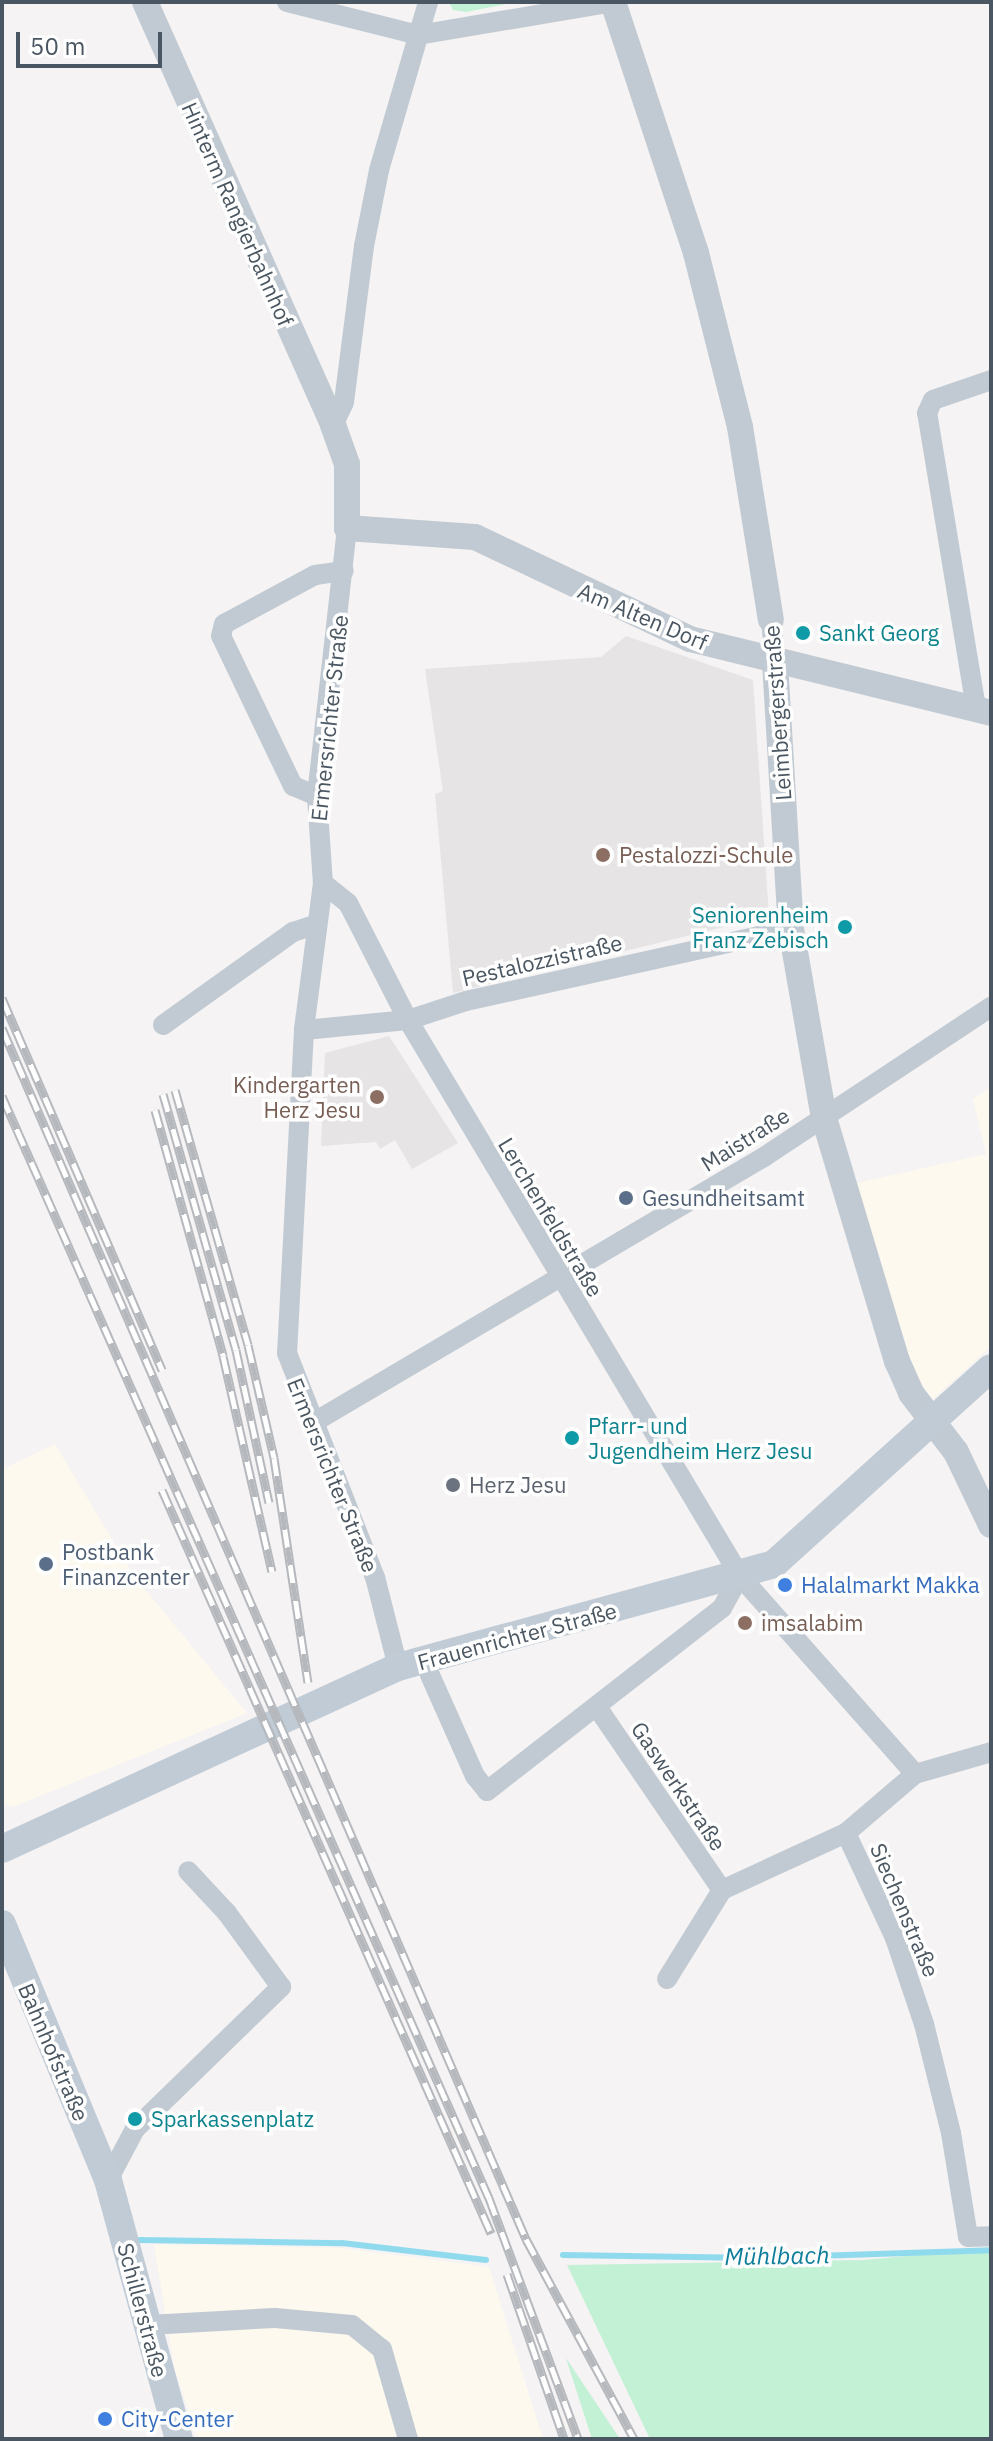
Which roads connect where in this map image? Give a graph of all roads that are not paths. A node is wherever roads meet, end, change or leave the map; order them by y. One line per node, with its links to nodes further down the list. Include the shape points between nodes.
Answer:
1 (145, 2): 7 (street, Hinterm Rangierbahnhof)
2 (287, 2): 5 (street)
3 (428, 2): 5 (street)
4 (613, 2): 5 (street); 10 (street, Leimbergerstraße, via 696,253 740,427)
5 (418, 35): 7 (street, via 379,170 344,402)
6 (991, 380): 12 (street, via 933,400 927,413)
7 (333, 425): 8 (street, Ermersrichter Straße, via 347,464)
8 (347, 528): 9 (street, Ermersrichter Straße); 11 (street, Am Alten Dorf, via 475,537 655,626)
9 (344, 571): 13 (street, Ermersrichter Straße); 13 (street, via 315,575 224,624 221,636 293,786)
10 (771, 620): 11 (street, Leimbergerstraße)
11 (775, 662): 12 (street, Am Alten Dorf); 16 (street, Leimbergerstraße)
12 (984, 710)
13 (317, 796): 14 (street, Ermersrichter Straße)
14 (323, 883): 15 (street, Ermersrichter Straße); 18 (street, Lerchenfeldstraße, via 348,903)
15 (317, 924): 19 (street, via 293,932); 20 (street, Ermersrichter Straße)
16 (791, 929): 18 (street, Pestalozzistraße, via 466,1001); 21 (street, Leimbergerstraße)
17 (991, 1007): 21 (street, Maistraße)
18 (408, 1020): 20 (street, Pestalozzistraße); 22 (street, Lerchenfeldstraße)
19 (163, 1025)
20 (304, 1030): 25 (street, Ermersrichter Straße, via 287,1353)
21 (824, 1118): 22 (street, Maistraße); 24 (street, Leimbergerstraße, via 881,1318 911,1393)
22 (559, 1279): 25 (street, Maistraße); 27 (street, Lerchenfeldstraße)
23 (991, 1368): 24 (main road, Frauenrichter Straße)
24 (932, 1421): 26 (street, Leimbergerstraße, via 956,1452); 27 (main road, Frauenrichter Straße, via 774,1564)
25 (311, 1424): 28 (street, Ermersrichter Straße, via 375,1577)
26 (991, 1525)
27 (740, 1576): 28 (main road, Frauenrichter Straße); 30 (street, via 722,1608); 32 (street)
28 (398, 1667): 34 (main road, Frauenrichter Straße)
29 (430, 1675): 30 (street, via 475,1776 487,1791)
30 (597, 1707): 36 (street, Gaswerkstraße)
31 (991, 1752): 32 (street)
32 (915, 1774): 33 (street, Siechenstraße)
33 (846, 1833): 36 (street); 40 (street, Siechenstraße, via 895,1938 924,2024 951,2133 968,2237)
34 (2, 1849)
35 (188, 1871): 39 (street, via 227,1913 281,1987 135,2129)
36 (722, 1890): 38 (street)
37 (2, 1924): 39 (main road, Bahnhofstraße)
38 (667, 1979)
39 (108, 2180): 41 (main road, Schillerstraße)
40 (991, 2236)
41 (148, 2325): 42 (main road, Schillerstraße); 43 (street, via 275,2318 352,2325 382,2349)
42 (179, 2439)
43 (408, 2439)

